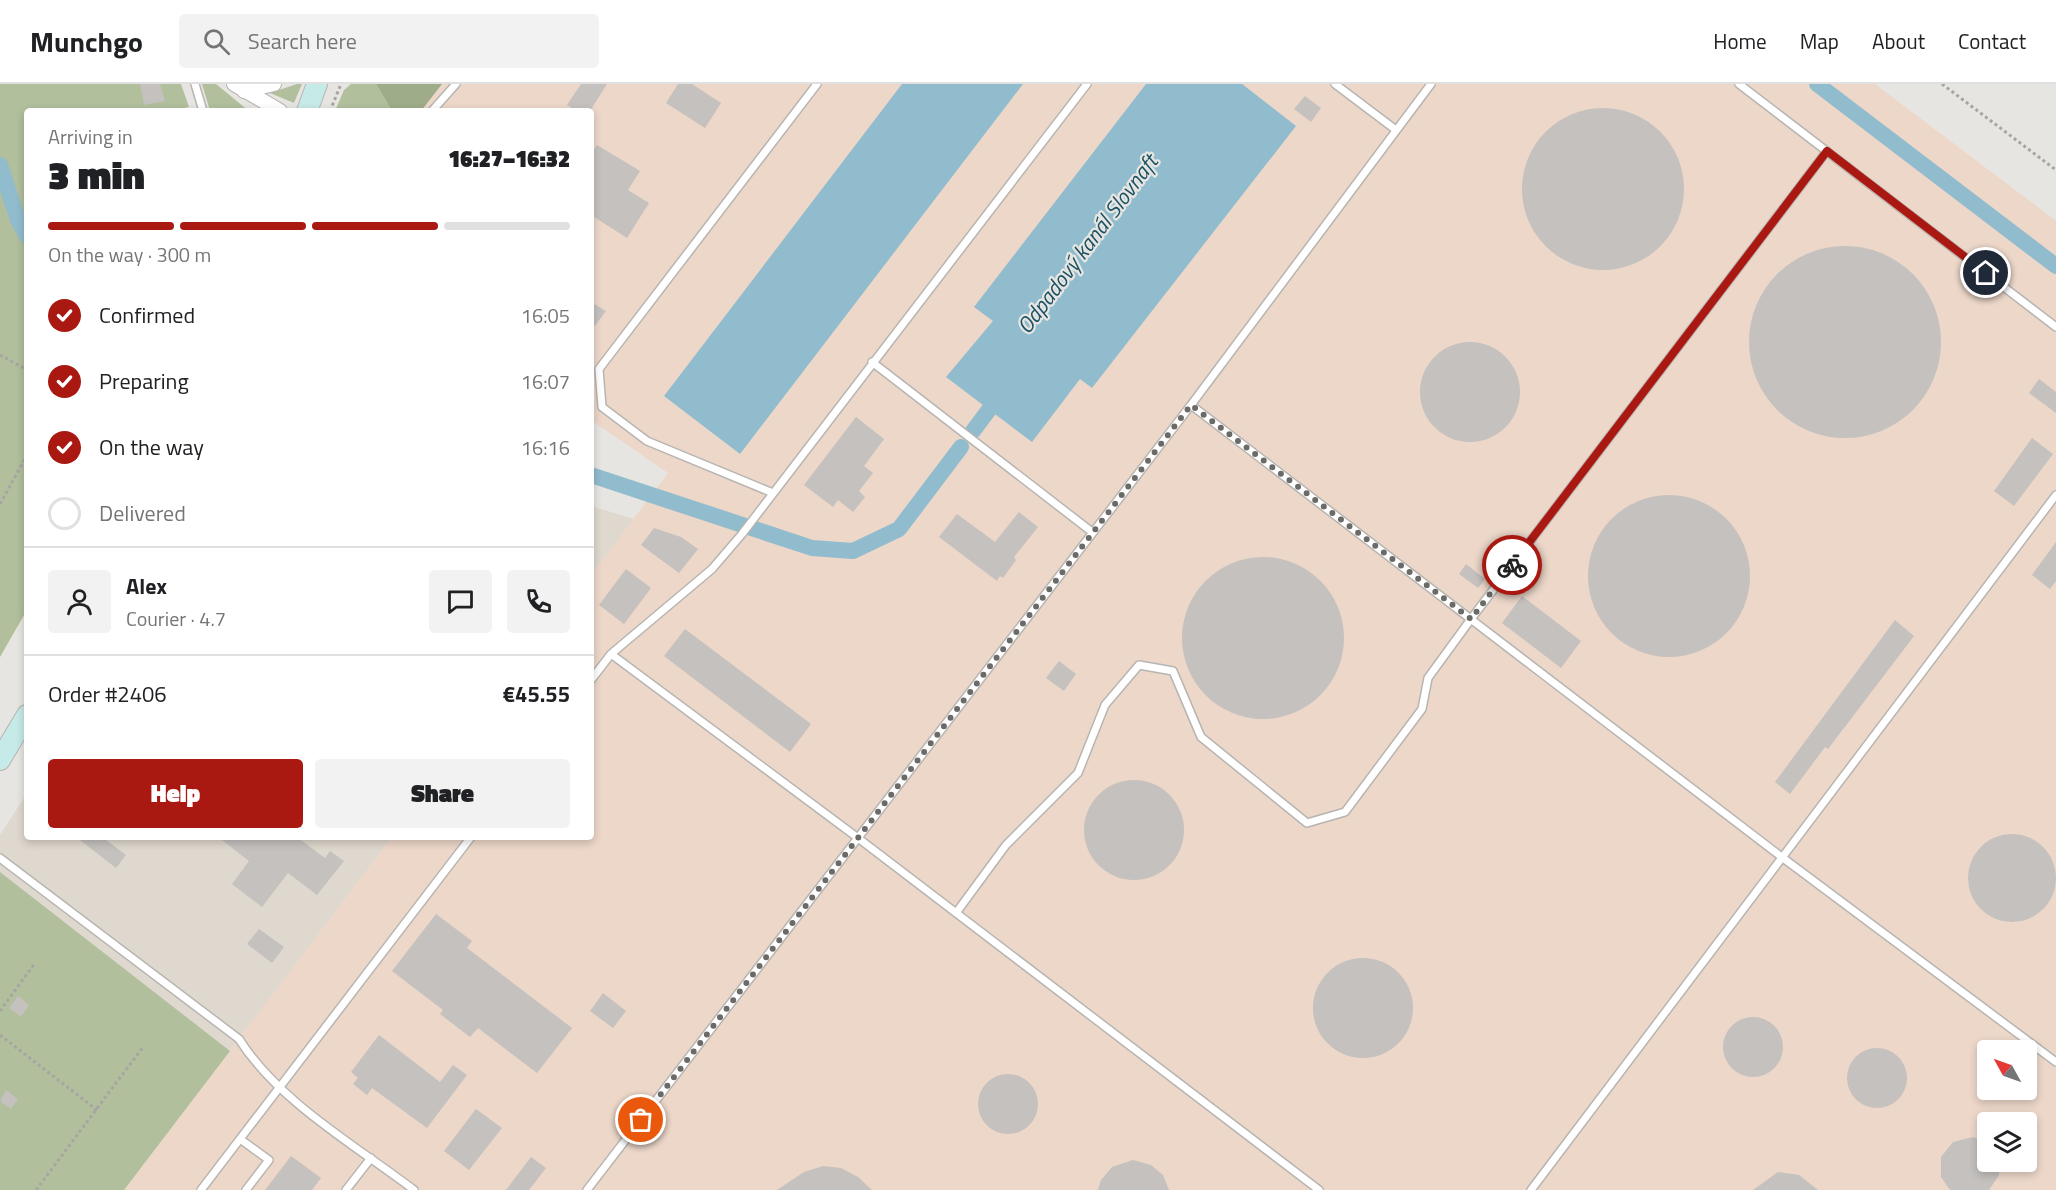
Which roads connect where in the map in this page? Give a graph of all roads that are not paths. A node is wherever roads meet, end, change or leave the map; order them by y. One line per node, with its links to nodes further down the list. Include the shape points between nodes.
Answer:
1 (195, 84): 11 (lane)
2 (274, 84): 10 (street)
3 (317, 84): 13 (main road)
4 (456, 84): 14 (lane)
5 (817, 84): 20 (lane, via 599,369 602,407 647,441)
6 (1087, 84): 18 (lane)
7 (1335, 84): 15 (lane)
8 (1431, 84): 15 (lane)
9 (1739, 84): 16 (lane)
10 (239, 87): 12 (street)
11 (202, 108)
12 (275, 108)
13 (308, 108)
14 (435, 108)
15 (1396, 130): 19 (lane)
16 (1827, 151): 17 (lane); 23 (lane)
17 (2056, 327)
18 (872, 362): 20 (lane); 22 (lane)
19 (1191, 405): 22 (lane); 23 (lane)
20 (773, 493): 24 (lane, via 712,569)
21 (2056, 495): 31 (lane)
22 (1092, 532): 28 (lane)
23 (1471, 619): 31 (lane); 32 (lane, via 1428,678 1422,709 1345,812 1306,823 1201,738 1173,671 1139,665 1105,705 1077,773 1006,845)
24 (611, 654): 25 (lane); 28 (lane)
25 (594, 676)
26 (24, 720): 27 (main road)
27 (0, 760)
28 (858, 838): 32 (lane); 41 (lane)
29 (469, 840): 34 (lane)
30 (0, 858): 34 (lane, via 239,1039)
31 (1783, 858): 33 (lane); 43 (lane)
32 (956, 913): 42 (lane)
33 (2056, 1062)
34 (278, 1088): 35 (lane); 36 (lane)
35 (240, 1139): 37 (lane); 38 (lane, via 269,1160)
36 (370, 1158): 39 (lane); 40 (lane)
37 (201, 1190)
38 (246, 1190)
39 (346, 1190)
40 (414, 1190)
41 (587, 1190)
42 (1319, 1190)
43 (1531, 1190)

